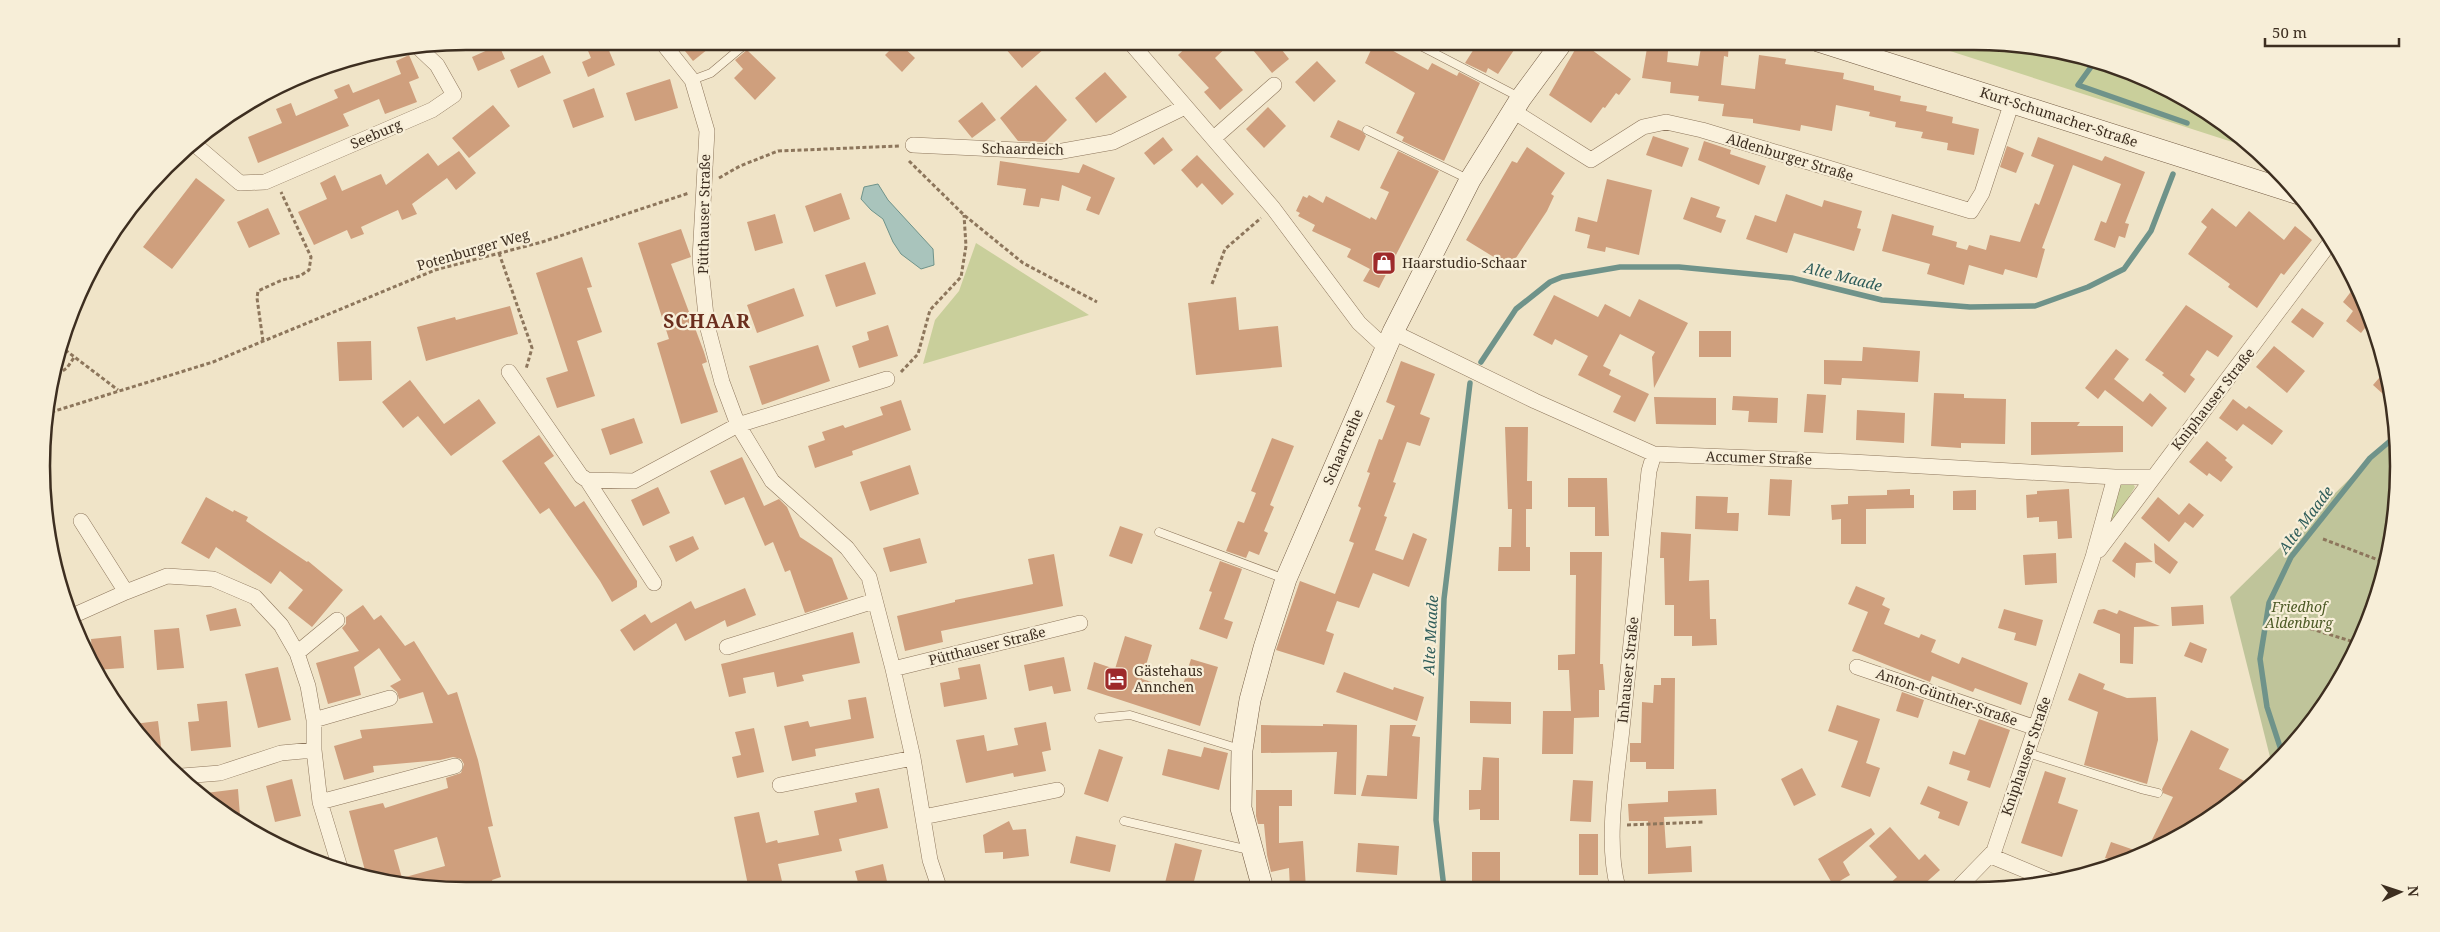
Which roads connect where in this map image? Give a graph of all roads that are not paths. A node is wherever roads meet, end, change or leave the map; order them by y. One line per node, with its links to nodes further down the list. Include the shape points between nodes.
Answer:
1 (668, 50): 8 (street, Pütthauser Straße)
2 (738, 50): 8 (lane, via 711,73)
3 (1136, 50): 12 (street)
4 (1426, 50): 11 (lane)
5 (1557, 50): 11 (main road, Schaarreihe)
6 (1847, 50): 10 (main road, Kurt-Schumacher-Straße)
7 (424, 53): 15 (street, Seeburg, via 437,65 454,95 432,110 264,182 240,183)
8 (692, 80): 23 (street, Pütthauser Straße, via 706,131 700,259 707,325 722,382)
9 (1274, 85): 14 (street)
10 (2012, 102): 11 (street, Aldenburger Straße, via 1982,193 1971,211 1666,122 1644,127 1590,160); 18 (main road, Kurt-Schumacher-Straße)
11 (1517, 105): 17 (main road, Schaarreihe)
12 (1185, 107): 14 (street); 16 (street, Schaardeich, via 1113,142 1057,152)
13 (1367, 130): 17 (lane)
14 (1214, 138): 20 (street, via 1273,208 1359,323)
15 (199, 148)
16 (908, 150)
17 (1470, 180): 20 (main road, Schaarreihe)
18 (2284, 189)
19 (2327, 247): 26 (street, Kniphauser Straße)
20 (1389, 340): 24 (street, Accumer Straße); 31 (main road, Schaarreihe)
21 (510, 372): 27 (street, via 581,476)
22 (887, 379): 23 (street)
23 (738, 425): 27 (street, via 634,481); 34 (street, Pütthauser Straße, via 772,481 847,548 869,577)
24 (1654, 454): 25 (street, Accumer Straße); 64 (street, Inhauser Straße, via 1649,471 1614,826)
25 (2114, 477): 26 (street, Accumer Straße); 30 (street, Kniphauser Straße)
26 (2152, 477): 30 (street, Kniphauser Straße)
27 (587, 480): 32 (street)
28 (81, 520): 33 (street)
29 (1158, 532): 31 (lane)
30 (2093, 557): 45 (street, Kniphauser Straße)
31 (1286, 580): 47 (main road, Schaarreihe, via 1250,700)
32 (654, 583)
33 (126, 592): 35 (street); 39 (street, via 167,576 212,579 255,597 281,625)
34 (874, 601): 38 (street); 41 (street, Pütthauser Straße)
35 (77, 614)
36 (337, 620): 39 (street)
37 (1080, 623): 41 (street, Pütthauser Straße)
38 (727, 647)
39 (297, 653): 44 (street, via 308,686)
40 (1857, 667): 45 (street, Anton-Günther-Straße)
41 (893, 669): 49 (street, Pütthauser Straße)
42 (390, 698): 44 (street)
43 (1099, 718): 47 (lane, via 1130,715)
44 (314, 720): 46 (street)
45 (2036, 728): 48 (street, Kniphauser Straße)
46 (314, 750): 51 (street, via 281,753 220,773); 55 (street)
47 (1242, 750): 58 (main road, Schaarreihe, via 1241,808)
48 (2028, 753): 54 (lane); 59 (street, Kniphauser Straße)
49 (913, 758): 52 (street); 56 (street, Pütthauser Straße)
50 (455, 766): 55 (street)
51 (188, 776)
52 (780, 785)
53 (1057, 790): 56 (street)
54 (2158, 792)
55 (320, 802): 60 (street)
56 (923, 816): 62 (street, Pütthauser Straße)
57 (1124, 821): 58 (lane)
58 (1252, 851): 63 (main road, Schaarreihe)
59 (1991, 856): 61 (street); 65 (street, Kniphauser Straße)
60 (338, 862)
61 (2040, 876)
62 (937, 882)
63 (1260, 882)
64 (1617, 882)
65 (1964, 882)

